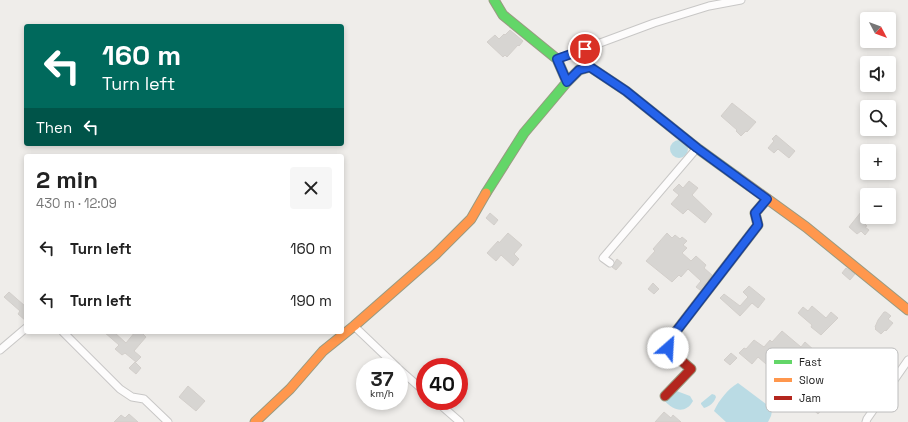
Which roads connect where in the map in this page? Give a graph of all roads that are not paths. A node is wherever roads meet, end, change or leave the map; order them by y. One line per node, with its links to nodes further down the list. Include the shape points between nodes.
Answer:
1 (494, 0): 3 (street, via 503,15)
2 (741, 0): 3 (street, via 681,14)
3 (557, 59): 4 (street)
4 (567, 82): 5 (street, via 579,70 590,67 626,91); 9 (street, via 524,134 471,219 436,254)
5 (697, 148): 6 (street); 7 (street, via 603,258)
6 (767, 199): 8 (street, via 806,227); 18 (street, via 755,213 758,225 667,343 670,352 691,369)
7 (610, 263)
8 (908, 310)
9 (354, 326): 13 (street); 22 (street, via 323,351 290,389)
10 (24, 330): 12 (street)
11 (65, 334): 21 (street, via 120,390 132,397 144,399)
12 (0, 350)
13 (388, 358)
14 (908, 360): 15 (street)
15 (898, 374)
16 (408, 377): 17 (street)
17 (416, 384)
18 (665, 396)
19 (446, 410): 23 (street)
20 (871, 412): 24 (street)
21 (168, 422)
22 (255, 422)
23 (460, 422)
24 (866, 422)

